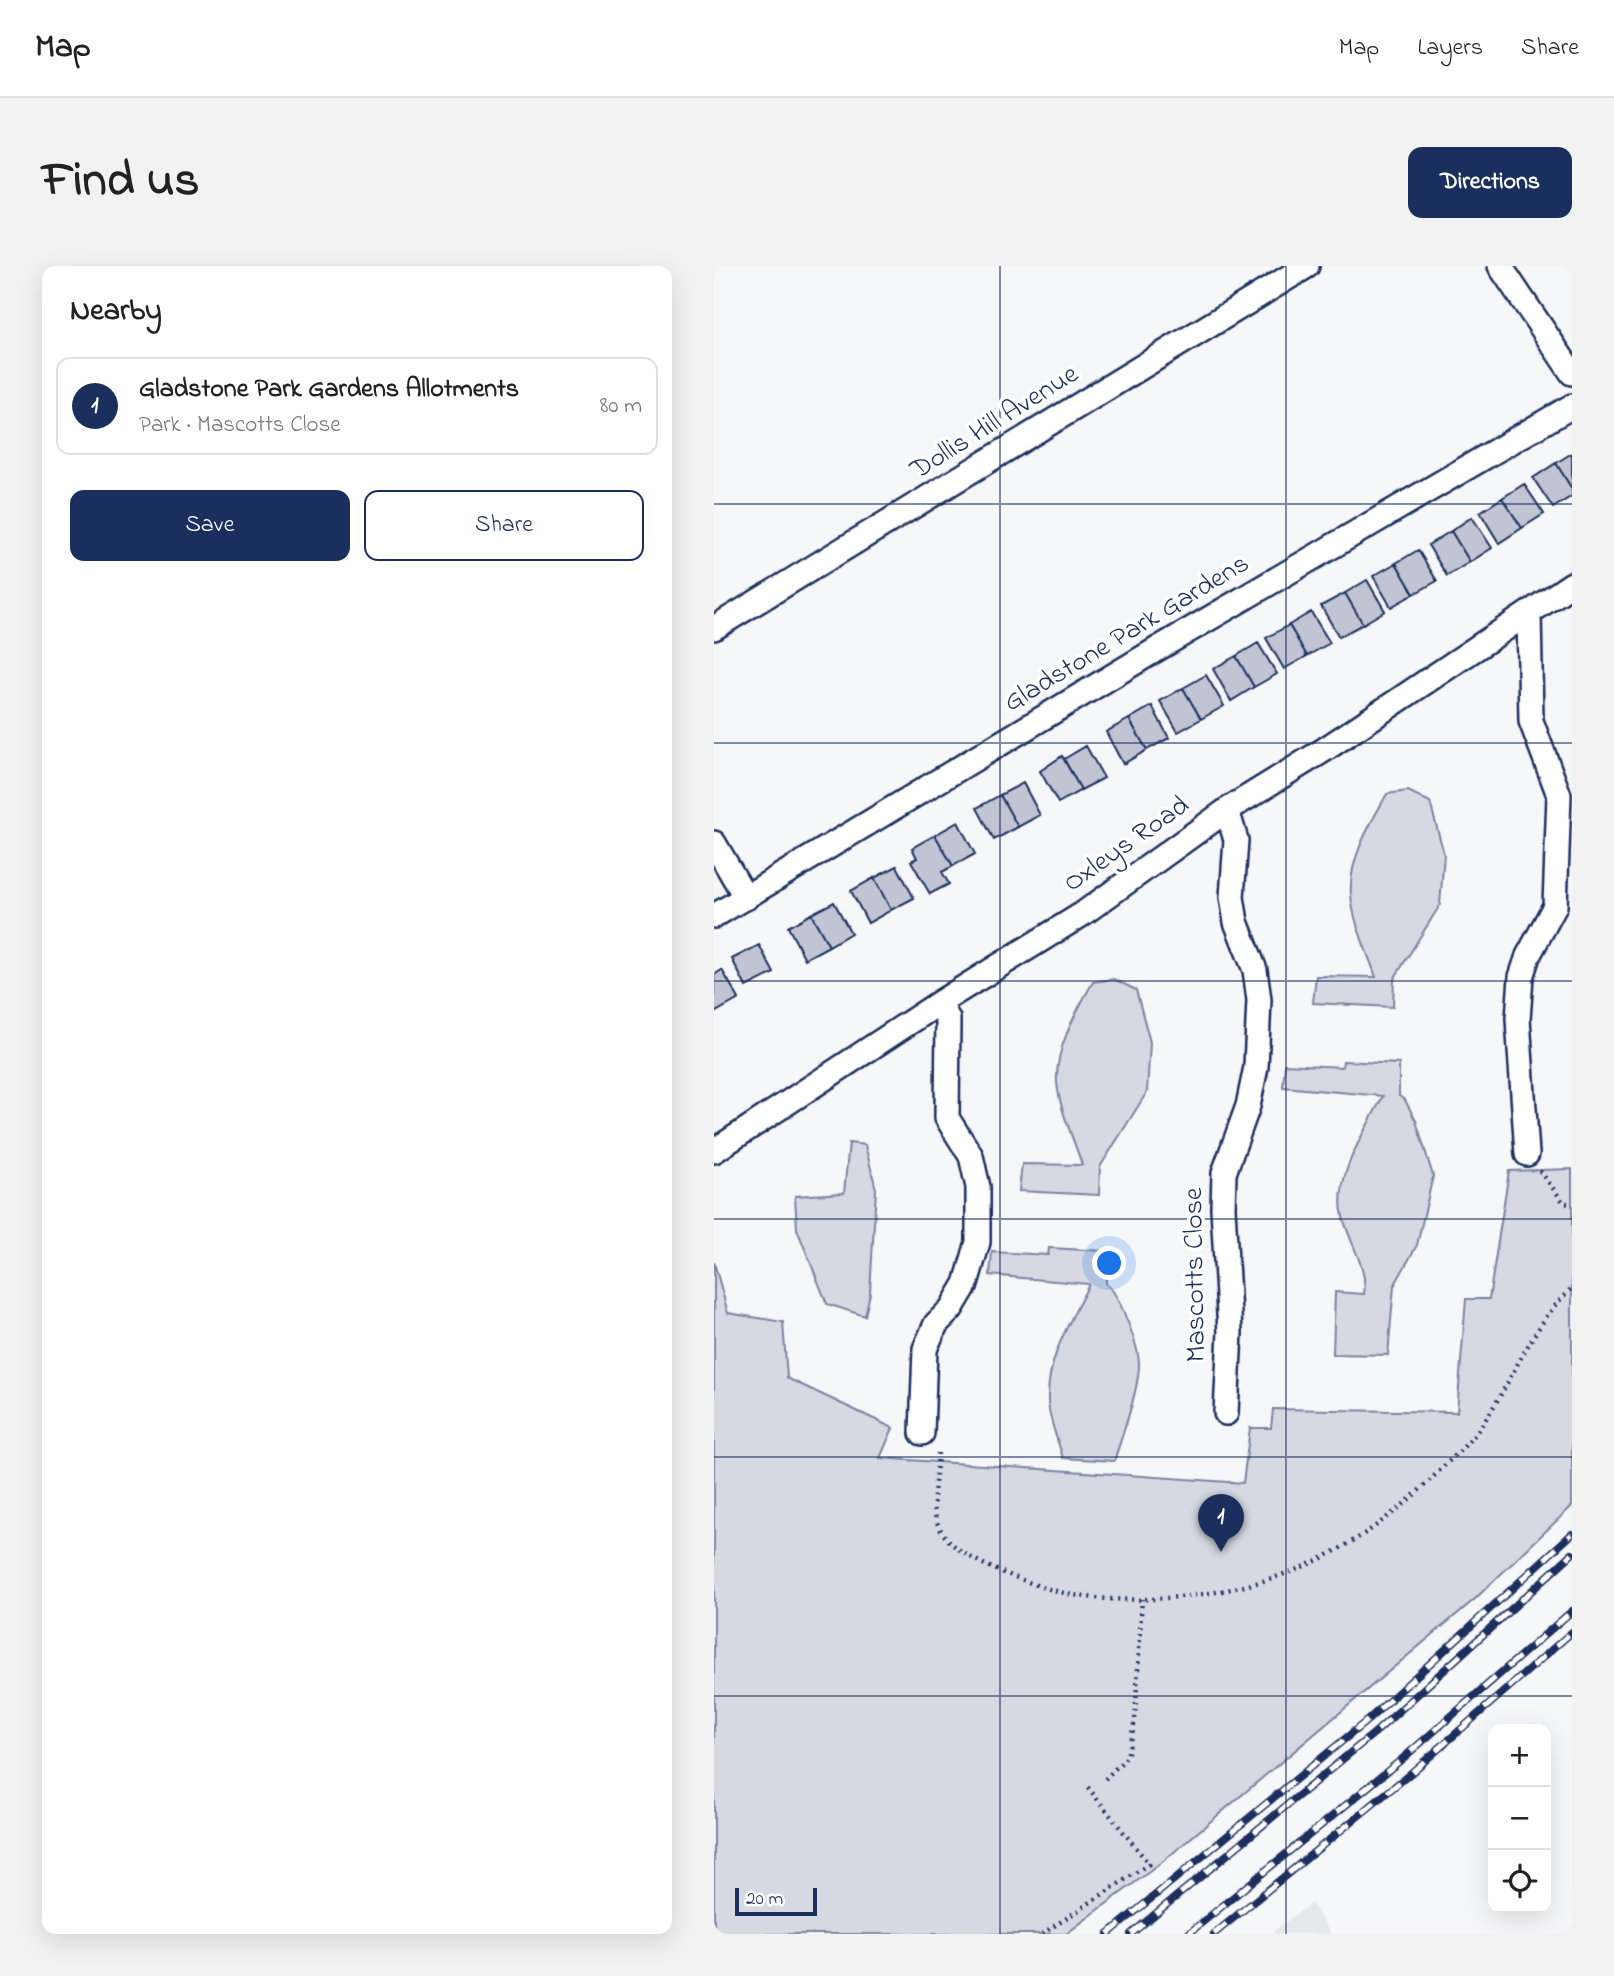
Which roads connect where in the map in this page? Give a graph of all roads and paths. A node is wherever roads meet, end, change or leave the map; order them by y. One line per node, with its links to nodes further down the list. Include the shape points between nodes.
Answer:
1 (1307, 266): 7 (street, Dollis Hill Avenue)
2 (1500, 266): 3 (street)
3 (1572, 373)
4 (1572, 406): 10 (street, Gladstone Park Gardens)
5 (1572, 584): 6 (street, Oxleys Road)
6 (1529, 613): 8 (street, Oxleys Road); 14 (street, via 1531,721 1559,795 1555,906 1521,977 1518,1019)
7 (714, 628)
8 (1227, 810): 12 (street, Oxleys Road, via 1081,915); 17 (street, Mascotts Close, via 1236,840 1236,922 1255,970 1259,1000 1256,1067 1248,1106 1224,1173 1230,1332)
9 (714, 843): 10 (street)
10 (746, 898): 11 (street, Gladstone Park Gardens)
11 (714, 916)
12 (939, 1003): 13 (street, Oxleys Road); 18 (street, via 948,1019 947,1118 971,1156 978,1187 978,1242 965,1284 951,1310 936,1324 925,1349)
13 (714, 1152)
14 (1527, 1154): 15 (path, via 1564,1203)
15 (1572, 1204)
16 (1572, 1289): 20 (path, via 1550,1309 1475,1434 1412,1499 1366,1536 1266,1581 1199,1597)
17 (1226, 1413)
18 (922, 1433)
19 (937, 1453): 20 (path, via 937,1522 954,1544 993,1569 1044,1589 1085,1599)
20 (1142, 1599): 21 (path, via 1135,1720 1127,1757)
21 (1105, 1779)
22 (1086, 1785): 23 (path, via 1149,1864)
23 (1042, 1934)

